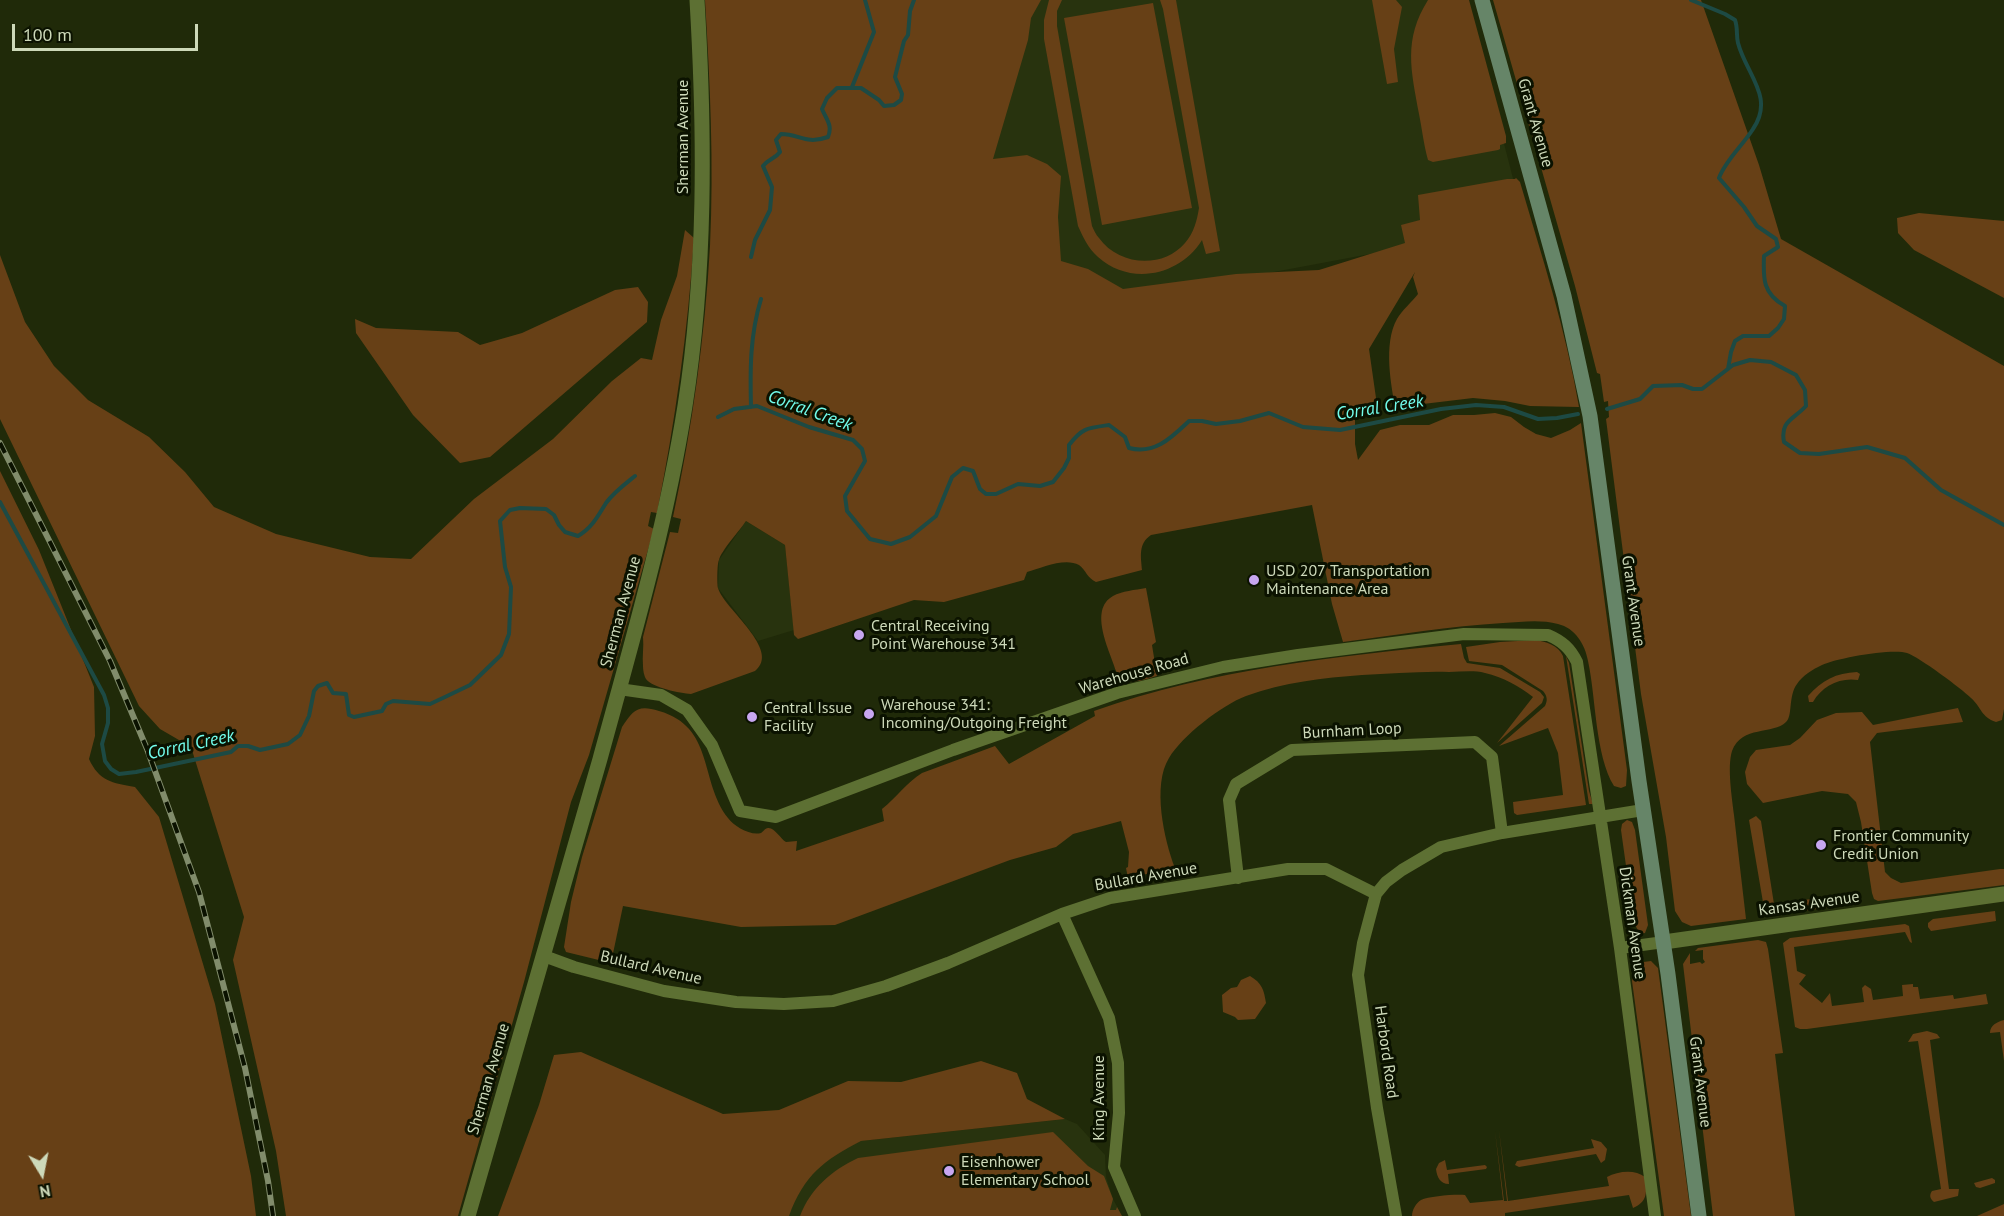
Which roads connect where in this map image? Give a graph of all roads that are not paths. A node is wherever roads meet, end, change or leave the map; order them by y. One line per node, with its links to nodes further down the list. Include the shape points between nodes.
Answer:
1 (697, 0): 4 (street, Sherman Avenue, via 703,169 699,267 686,403 652,567)
2 (1482, 0): 5 (main road, Grant Avenue, via 1564,296 1586,393)
3 (1560, 640): 4 (street, Warehouse Road, via 1548,635 1464,634 1222,667 1117,693 776,817 740,811 712,745 687,710 661,695); 6 (street, Dickman Avenue, via 1577,662)
4 (619, 689): 14 (street, Sherman Avenue)
5 (1643, 810): 6 (street); 12 (main road, Grant Avenue)
6 (1600, 818): 7 (street); 13 (street, Dickman Avenue)
7 (1502, 833): 8 (street, Burnham Loop, via 1492,758 1475,742 1292,750 1236,784 1229,800); 9 (street, via 1441,847 1402,870)
8 (1238, 878): 9 (street, Bullard Avenue, via 1326,869); 11 (street, Bullard Avenue, via 1110,898)
9 (1376, 894): 17 (street, Harbord Road, via 1358,975)
10 (2004, 894): 12 (street, Kansas Avenue)
11 (1062, 914): 14 (street, Bullard Avenue, via 938,967 832,1001 736,1002 664,991); 16 (street, King Avenue, via 1109,1018 1118,1063 1114,1167)
12 (1664, 942): 13 (street, Kansas Avenue); 19 (main road, Grant Avenue)
13 (1620, 948): 18 (street, Dickman Avenue)
14 (544, 956): 15 (street, Sherman Avenue)
15 (468, 1216)
16 (1135, 1216)
17 (1396, 1216)
18 (1655, 1216)
19 (1699, 1216)

